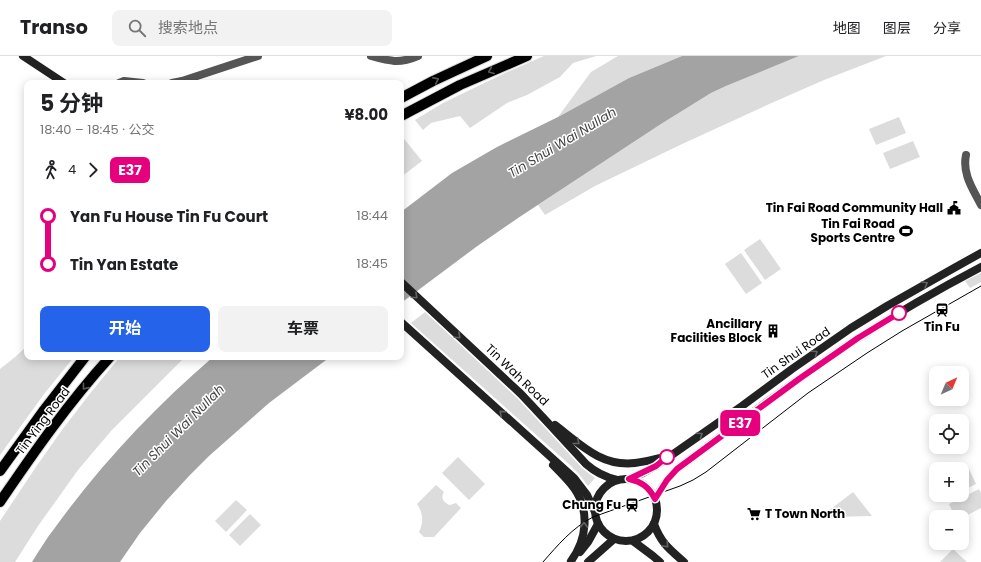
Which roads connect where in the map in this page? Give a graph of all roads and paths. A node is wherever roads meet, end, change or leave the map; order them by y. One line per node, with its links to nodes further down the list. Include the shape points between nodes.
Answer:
1 (23, 56): 7 (main road)
2 (258, 56): 8 (street)
3 (371, 56): 4 (street, via 407,61)
4 (418, 56)
5 (487, 56): 9 (main road, one-way to 5)
6 (527, 56): 10 (main road, one-way to 10, via 460,85)
7 (59, 80)
8 (185, 80)
9 (404, 96)
10 (404, 114)
11 (966, 155): 12 (street, via 967,176)
12 (981, 205)
13 (981, 253): 21 (main road, Tin Shui Road, one-way to 13, via 851,328)
14 (981, 267): 25 (main road, Tin Shui Road, via 858,338 799,379 677,469)
15 (404, 285): 19 (main road, Tin Wah Road, one-way to 19)
16 (404, 325): 20 (main road, one-way to 16)
17 (83, 360): 22 (main road, Tin Ying Road)
18 (108, 360): 26 (main road, Tin Ying Road, one-way to 26, via 58,420)
19 (536, 409): 21 (main road, one-way to 21, via 591,453 608,461 636,463); 24 (main road, Tin Wah Road, via 586,464 605,477)
20 (519, 428): 27 (main road, via 574,478); 32 (main road, one-way to 20, via 584,534 582,504 568,480)
21 (668, 457): 23 (main road, Tin Shui Road)
22 (0, 470)
23 (629, 479): 24 (main road); 25 (main road, via 642,483)
24 (617, 480): 27 (main road, via 603,489 598,496)
25 (655, 499): 29 (main road, via 657,506)
26 (0, 502)
27 (595, 512): 28 (main road)
28 (598, 524): 30 (main road); 32 (main road, via 583,549)
29 (654, 524): 31 (main road, via 642,537); 35 (main road, one-way to 35, via 661,539)
30 (614, 539): 31 (main road); 33 (main road)
31 (633, 541): 34 (main road)
32 (571, 561)
33 (588, 562)
34 (660, 562)
35 (684, 562)

